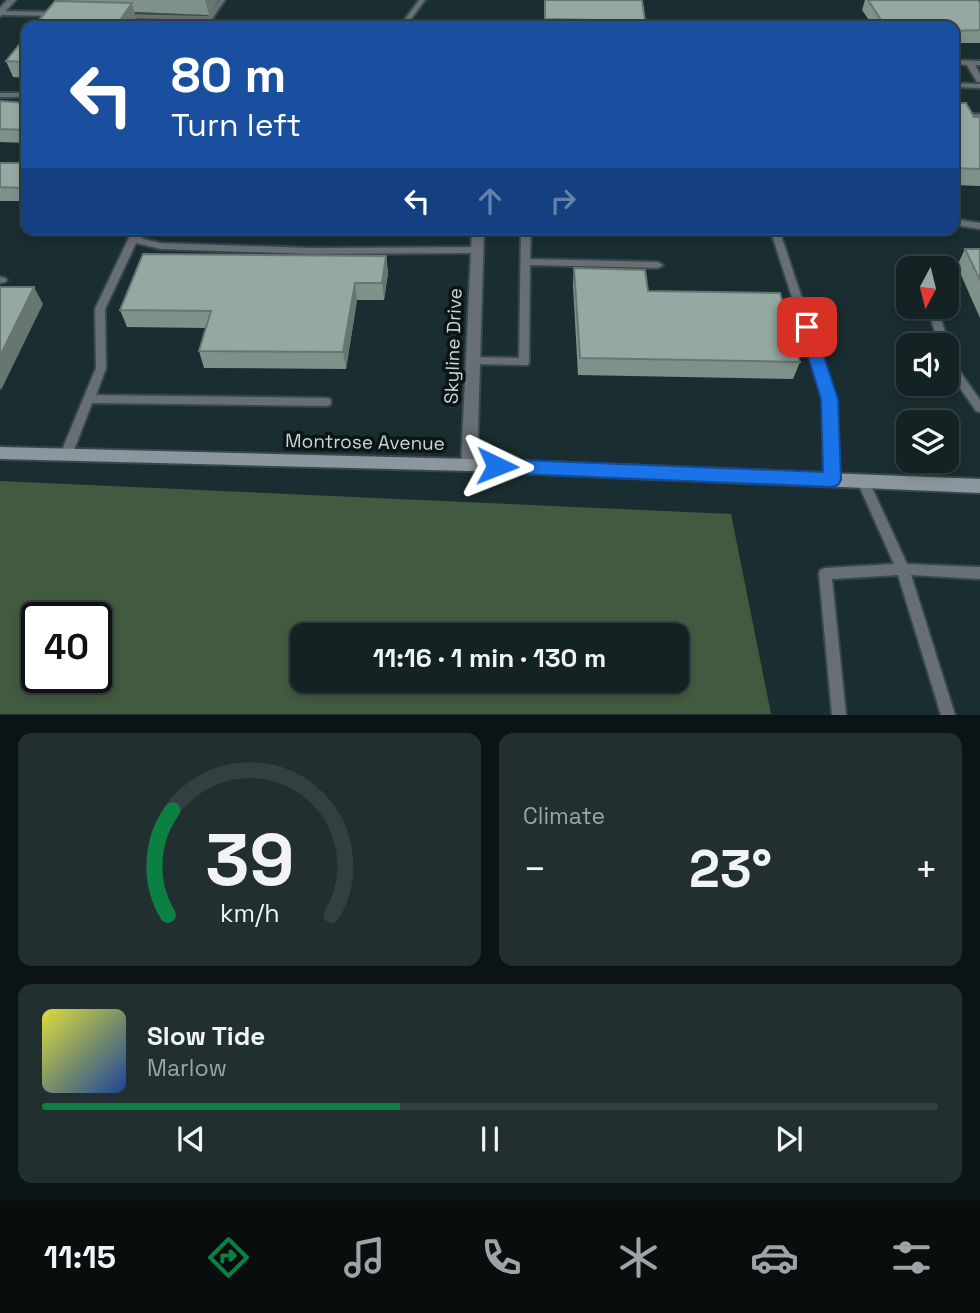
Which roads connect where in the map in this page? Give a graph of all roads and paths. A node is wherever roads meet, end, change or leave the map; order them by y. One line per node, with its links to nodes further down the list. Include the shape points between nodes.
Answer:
1 (12, 0): 4 (street)
2 (222, 0): 7 (lane)
3 (422, 0): 9 (lane)
4 (0, 14): 5 (lane)
5 (70, 15)
6 (112, 15): 7 (lane)
7 (210, 18): 8 (lane)
8 (206, 21)
9 (407, 21)
10 (959, 62): 11 (lane)
11 (969, 62): 12 (lane); 13 (lane)
12 (980, 63)
13 (980, 80)
14 (959, 85): 15 (lane)
15 (980, 86)
16 (0, 95): 17 (lane)
17 (21, 95)
18 (0, 103): 19 (lane)
19 (21, 103)
20 (959, 116): 21 (lane)
21 (980, 116)
22 (959, 223): 23 (lane)
23 (980, 226)
24 (135, 235): 34 (lane, via 100,309 101,368)
25 (137, 235): 29 (lane, via 161,246)
26 (477, 235): 29 (street, Skyline Drive)
27 (526, 235): 30 (lane)
28 (776, 235): 40 (lane, via 830,399)
29 (476, 250): 32 (street, Skyline Drive)
30 (526, 262): 31 (lane); 32 (lane, via 524,362)
31 (658, 265)
32 (471, 361): 39 (street, Skyline Drive)
33 (959, 378): 36 (lane)
34 (89, 399): 35 (lane); 38 (lane)
35 (326, 402)
36 (980, 408)
37 (0, 453): 38 (street, Montrose Avenue)
38 (66, 455): 39 (street, Montrose Avenue)
39 (469, 465): 40 (street, Montrose Avenue)
40 (832, 480): 41 (street, Montrose Avenue)
41 (863, 481): 42 (street, Montrose Avenue); 43 (lane)
42 (980, 486)
43 (903, 569): 44 (lane); 45 (lane, via 825,574); 46 (lane)
44 (980, 573)
45 (839, 715)
46 (948, 715)

